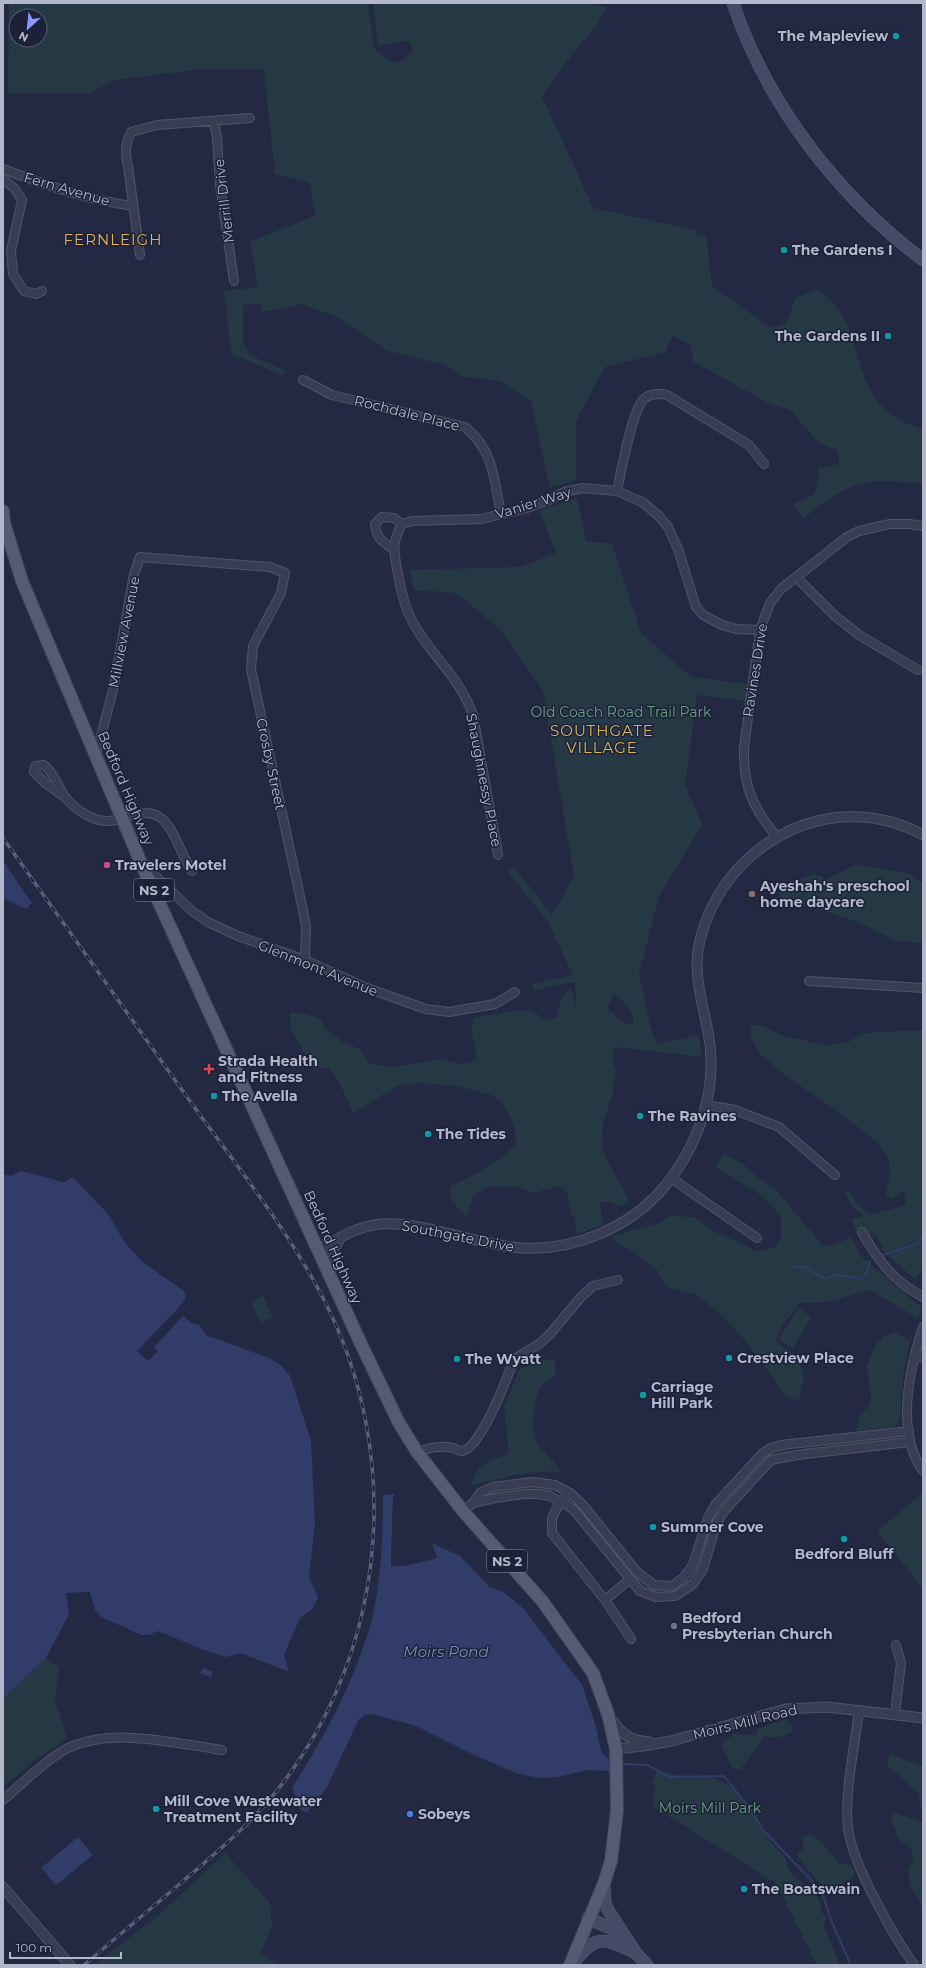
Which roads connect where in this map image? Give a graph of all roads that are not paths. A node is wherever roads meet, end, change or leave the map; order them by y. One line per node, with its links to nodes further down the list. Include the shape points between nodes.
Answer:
1 (733, 3): 8 (main road, via 755,57 787,114 819,160 866,212)
2 (250, 118): 3 (street)
3 (214, 122): 6 (street, via 157,125 131,132 126,142 125,153); 9 (street, Merrill Drive)
4 (3, 169): 6 (street, Fern Avenue, via 55,189 108,203)
5 (3, 180): 10 (street, via 14,188 22,200 11,252 13,274 24,291 36,294)
6 (133, 206): 7 (street)
7 (140, 256)
8 (923, 260)
9 (234, 281)
10 (42, 291)
11 (303, 380): 15 (street, Rochdale Place, via 332,395 465,427 476,436 491,459)
12 (764, 464): 13 (street, via 749,445 667,395 652,394 644,399 636,411)
13 (617, 491): 15 (street, Vanier Way, via 582,488 527,508); 21 (street, Vanier Way, via 642,502 668,527 678,549 694,603 703,615 736,629)
14 (3, 511): 23 (main road, Bedford Highway / NS 2, via 4,523 22,581)
15 (501, 514): 16 (street, Vanier Way, via 480,519 412,521)
16 (402, 524): 18 (street, via 395,537); 18 (street, via 394,518 382,517 376,524 376,533 381,541)
17 (923, 526): 20 (street, Ravines Drive, via 890,524 859,531)
18 (393, 549): 28 (street, Shaughnessy Place, via 401,591 409,614 467,699)
19 (285, 573): 23 (street, Millview Avenue, via 270,567 140,557 134,574 114,686); 31 (street, Crosby Street, via 281,593 253,646 251,669 302,901 306,926)
20 (796, 577): 21 (street, Ravines Drive, via 781,589 770,603); 22 (street, via 835,616 859,635)
21 (760, 630): 27 (street, Ravines Drive, via 743,766 756,811)
22 (918, 670)
23 (96, 755): 25 (main road, Bedford Highway / NS 2)
24 (66, 798): 25 (street, via 79,810 96,819 110,823)
25 (123, 819): 29 (main road, Bedford Highway / NS 2); 30 (street, via 147,812 161,817 173,832)
26 (923, 835): 27 (street, Southgate Drive, via 908,827 873,817 840,816 808,823)
27 (777, 836): 35 (street, Southgate Drive, via 737,869 719,895 701,938 698,978 713,1070)
28 (498, 855)
29 (141, 863): 31 (street, Glenmont Avenue, via 192,911 208,922 238,936); 41 (main road, Bedford Highway / NS 2)
30 (192, 872)
31 (305, 960): 34 (street, Glenmont Avenue, via 367,988 426,1009 449,1012 495,1004)
32 (809, 981): 33 (street)
33 (923, 988)
34 (515, 992)
35 (706, 1105): 36 (street, via 735,1110 779,1127); 37 (street, Southgate Drive, via 698,1130)
36 (835, 1175)
37 (670, 1178): 39 (street, Southgate Drive, via 652,1200 610,1230 583,1240 548,1247 523,1248 399,1224 379,1224); 40 (street)
38 (862, 1232): 44 (street, via 885,1268 896,1280)
39 (343, 1235): 41 (street, Southgate Drive); 42 (street, via 333,1249)
40 (757, 1238)
41 (318, 1251): 42 (main road, Bedford Highway / NS 2)
42 (327, 1267): 49 (main road, Bedford Highway / NS 2, via 399,1423)
43 (618, 1280): 49 (street, via 594,1286 581,1297 545,1339 514,1359 502,1393 469,1448 461,1451 435,1446)
44 (923, 1297)
45 (923, 1328): 46 (street)
46 (919, 1357): 47 (street, via 909,1375)
47 (909, 1431): 48 (street); 51 (street, via 771,1448 762,1454 715,1505 708,1518 693,1565 683,1578 672,1586 654,1585 637,1572 582,1504)
48 (909, 1442): 50 (street); 55 (street, via 797,1454 771,1460 724,1510 717,1522 703,1569 693,1584 675,1596 656,1597 640,1591)
49 (417, 1452): 54 (main road, Bedford Highway / NS 2)
50 (923, 1471)
51 (570, 1493): 52 (street); 53 (street, via 555,1485 532,1482 505,1484 481,1492)
52 (560, 1502): 53 (street, via 550,1496 538,1494); 55 (street, via 573,1510); 56 (street, via 552,1518 552,1533)
53 (473, 1503): 54 (street)
54 (463, 1511): 60 (main road, Bedford Highway / NS 2, via 543,1602 569,1638 593,1673)
55 (629, 1580): 56 (street)
56 (605, 1600): 57 (street)
57 (631, 1639)
58 (896, 1645): 61 (street, via 901,1663)
59 (859, 1710): 61 (street, Moirs Mill Road); 63 (street, Moirs Mill Road, via 822,1707 786,1709); 74 (street, via 849,1789 848,1830 866,1877)
60 (608, 1714): 63 (street, via 621,1733 630,1738); 65 (main road, Bedford Highway / NS 2)
61 (895, 1714): 62 (street, Moirs Mill Road)
62 (923, 1718)
63 (660, 1743): 65 (street, Moirs Mill Road)
64 (222, 1750): 66 (street, via 139,1738 87,1741 62,1751 45,1762)
65 (616, 1754): 67 (main road, Bedford Highway / NS 2, via 618,1778 614,1845 612,1861)
66 (3, 1800)
67 (604, 1883): 69 (main road, Bedford Highway / NS 2); 70 (main road, via 608,1910)
68 (3, 1887): 71 (street)
69 (588, 1918): 70 (main road, via 614,1930); 72 (main road, Bedford Highway / NS 2)
70 (636, 1953): 72 (main road, via 608,1940 595,1941 583,1950); 73 (main road)
71 (70, 1965)
72 (571, 1965)
73 (648, 1965)
74 (914, 1965)

